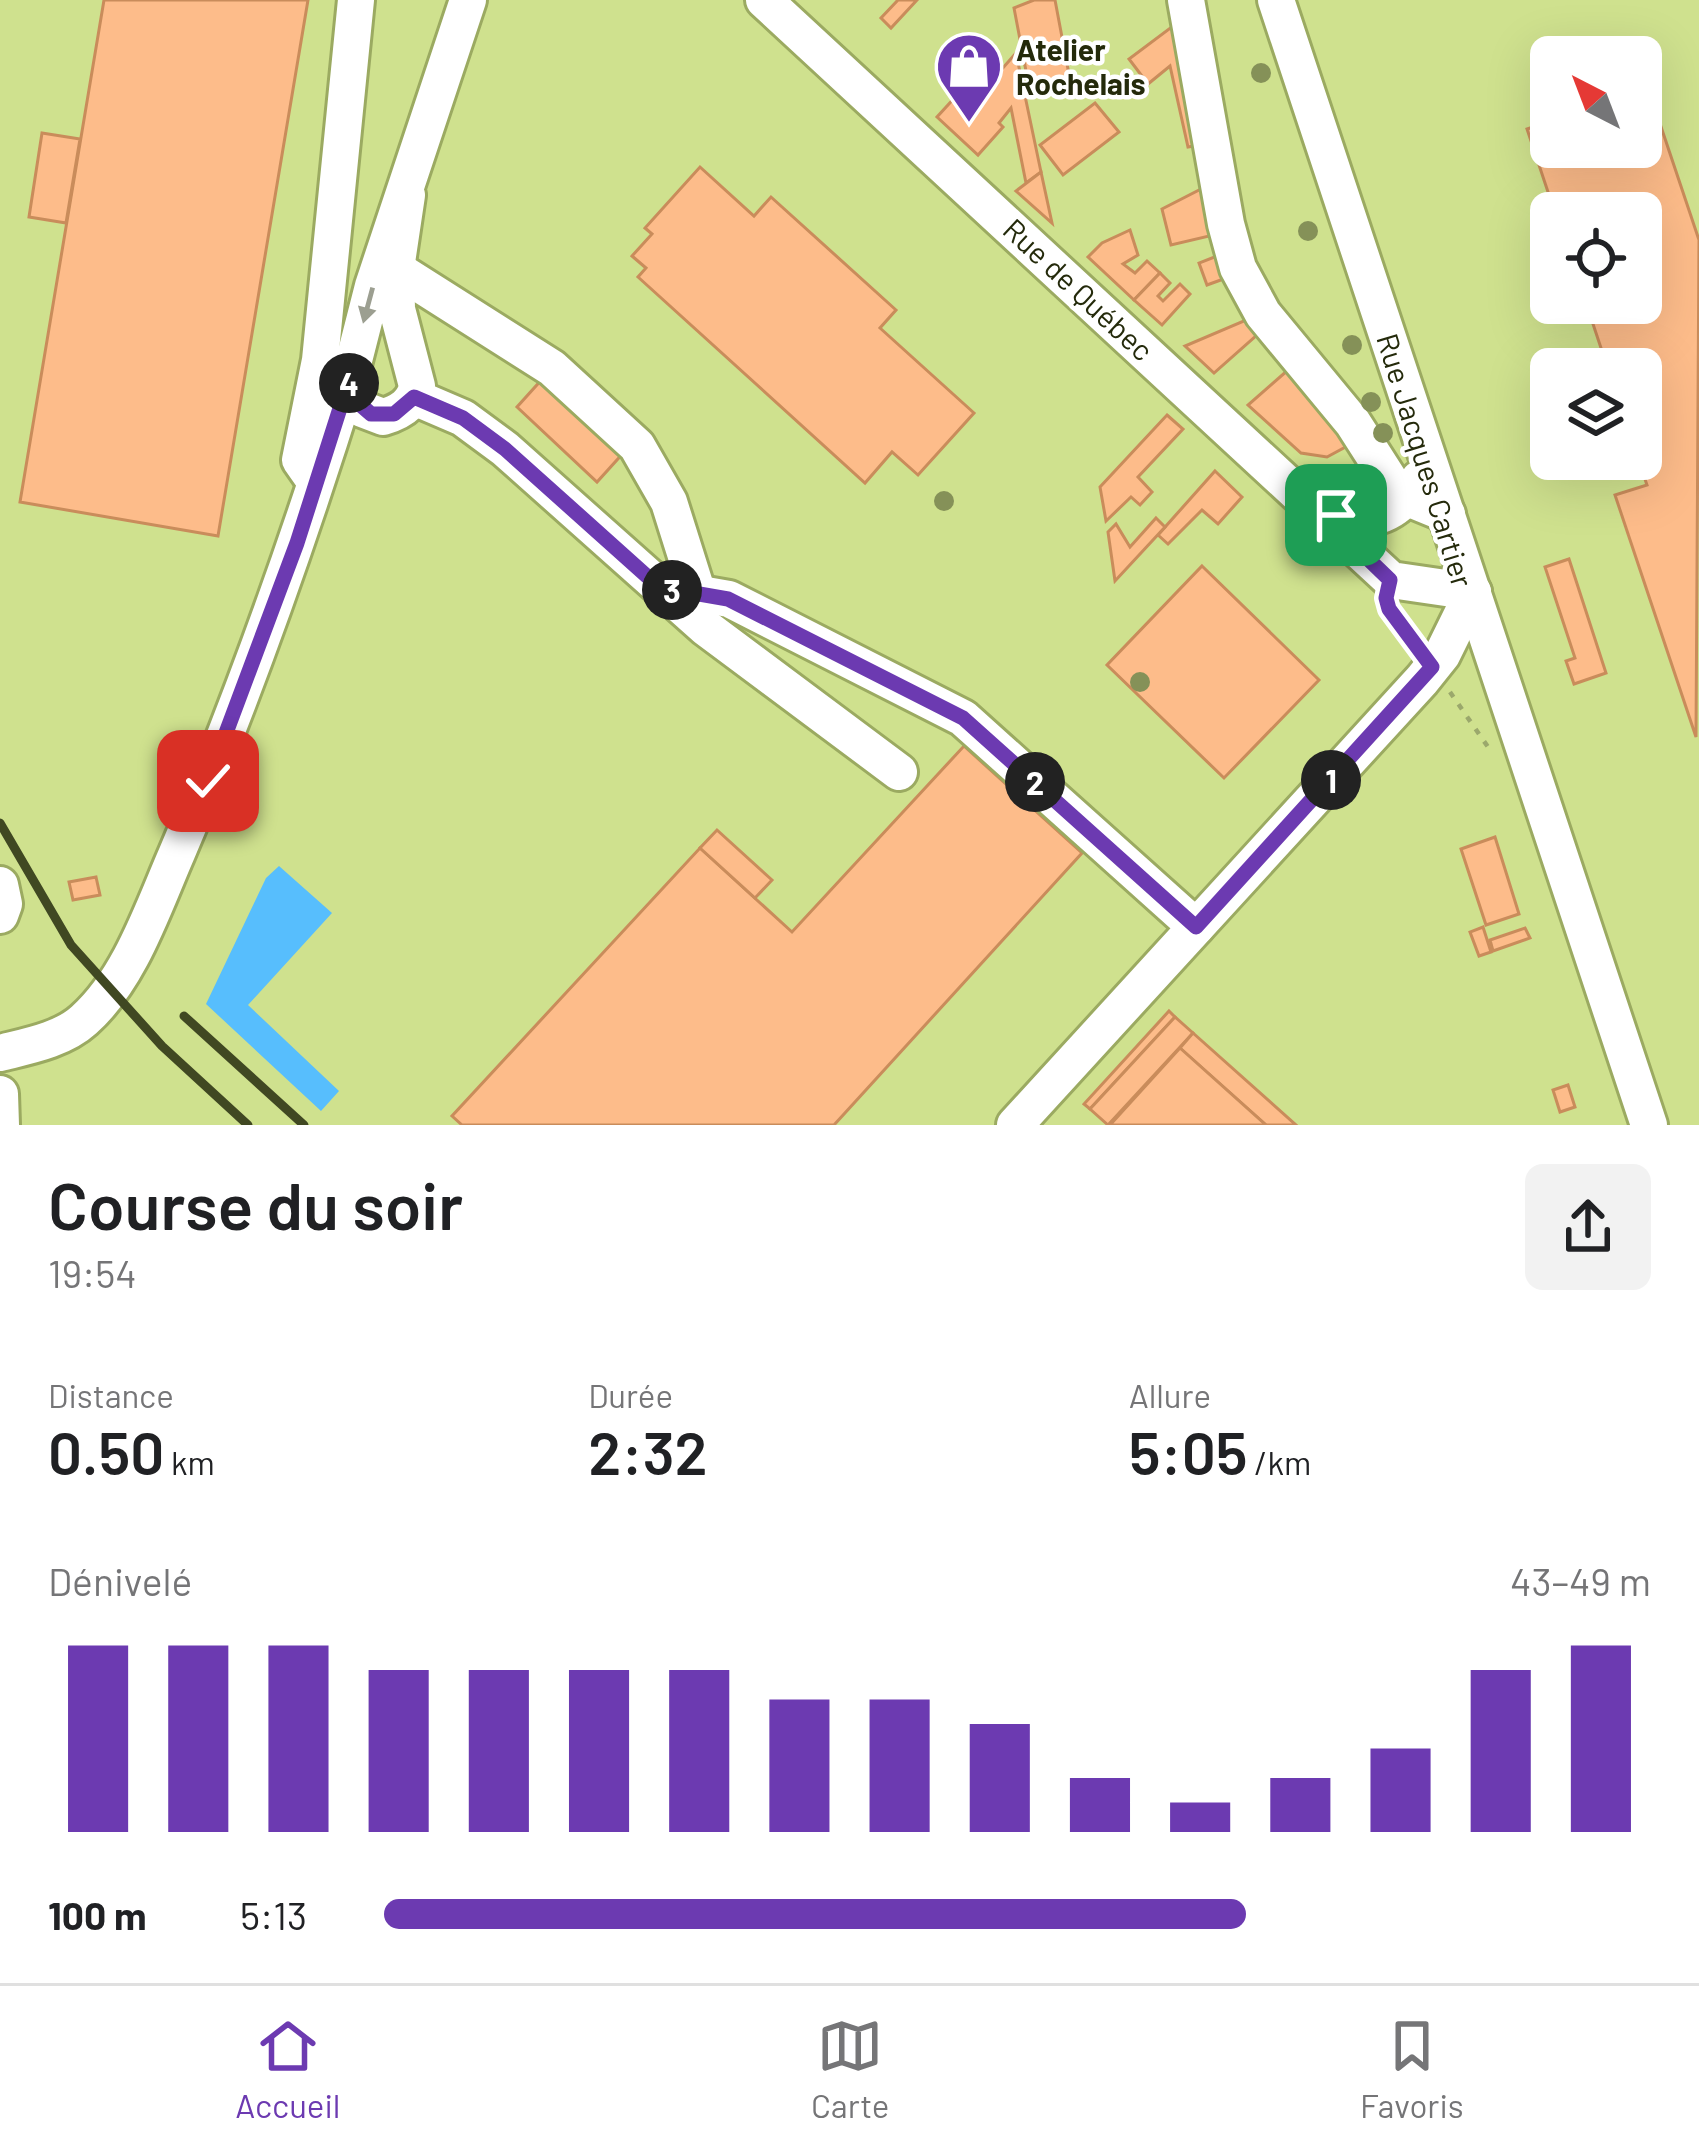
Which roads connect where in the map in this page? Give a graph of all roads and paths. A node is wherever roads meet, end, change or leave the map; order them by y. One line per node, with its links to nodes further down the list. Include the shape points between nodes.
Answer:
1 (356, 0): 13 (street, via 320,360 300,460)
2 (442, 0): 7 (street)
3 (468, 0): 7 (street)
4 (764, 0): 14 (street, Rue de Québec)
5 (1186, 0): 15 (street, via 1238,268 1263,314)
6 (1276, 0): 12 (street, Rue Jacques Cartier)
7 (422, 137): 8 (street)
8 (407, 195): 9 (street); 10 (street, one-way to 10)
9 (396, 269): 11 (street); 20 (street, via 552,368 637,446 669,502)
10 (349, 380): 11 (street, via 371,414 394,414); 13 (street)
11 (414, 397): 18 (street, via 463,418 505,449)
12 (1426, 455): 15 (street); 16 (street, Rue Jacques Cartier)
13 (316, 484): 27 (street, via 208,781 143,930 83,1021)
14 (1303, 496): 15 (street, via 1336,515 1373,520); 17 (street, Rue de Québec)
15 (1408, 498): 16 (street)
16 (1447, 514): 19 (street, Rue Jacques Cartier)
17 (1390, 580): 19 (street); 21 (path, via 1389,609)
18 (659, 587): 20 (street); 23 (street)
19 (1473, 592): 21 (street, Rue Jacques Cartier); 31 (street)
20 (698, 594): 26 (street, via 728,599 963,718)
21 (1432, 667): 22 (path); 26 (street, Rue Jacques Cartier)
22 (1489, 748)
23 (899, 772)
24 (0, 885): 25 (street)
25 (0, 915)
26 (1196, 927): 30 (street, Rue Jacques Cartier)
27 (0, 1053)
28 (0, 1094): 29 (street)
29 (2, 1125)
30 (1015, 1125)
31 (1649, 1125)

